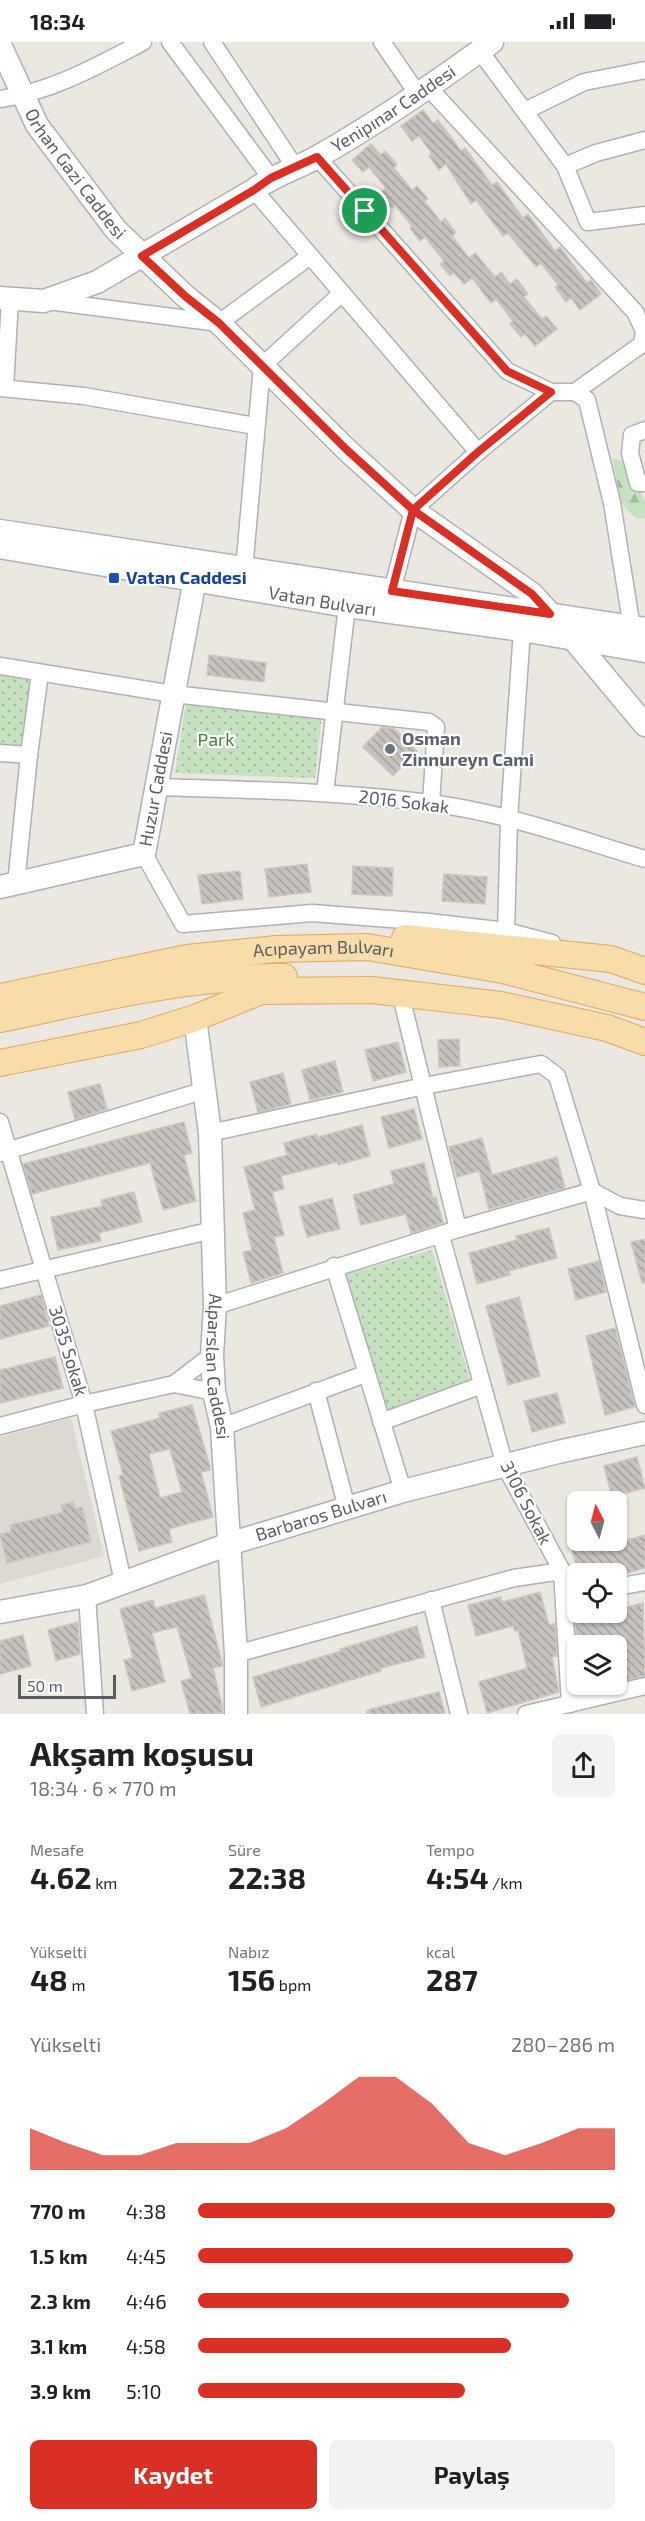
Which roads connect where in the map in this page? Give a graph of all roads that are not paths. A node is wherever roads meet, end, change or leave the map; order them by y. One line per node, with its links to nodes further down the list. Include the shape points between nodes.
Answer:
1 (143, 42): 9 (street, via 82,73)
2 (170, 42): 16 (street)
3 (212, 42): 15 (street)
4 (382, 42): 8 (street)
5 (0, 45): 9 (street, Orhan Gazi Caddesi)
6 (486, 47): 8 (street, Yenipınar Caddesi); 11 (street)
7 (645, 70): 11 (street, via 584,82)
8 (423, 90): 13 (street, Yenipınar Caddesi); 27 (street, via 635,312 644,331 642,344)
9 (24, 96): 10 (street); 18 (street, Orhan Gazi Caddesi, via 37,125 116,230)
10 (0, 99)
11 (525, 111): 14 (street)
12 (645, 140): 14 (street)
13 (317, 157): 15 (street, Yenipınar Caddesi); 26 (street, via 507,371)
14 (565, 166): 17 (street, via 588,222)
15 (295, 167): 16 (street, Yenipınar Caddesi)
16 (262, 184): 18 (street, Yenipınar Caddesi); 19 (street)
17 (645, 215)
18 (142, 256): 22 (street, Yenipınar Caddesi, via 97,282); 23 (street, Orhan Gazi Caddesi)
19 (310, 256): 20 (street); 23 (street)
20 (342, 292): 24 (street); 30 (street)
21 (5, 298): 22 (street, Yenipınar Caddesi); 25 (street)
22 (44, 301): 23 (street)
23 (219, 323): 24 (street, Orhan Gazi Caddesi)
24 (262, 366): 28 (street); 32 (street, Orhan Gazi Caddesi)
25 (2, 388): 28 (street, via 84,396)
26 (551, 392): 27 (street); 30 (street)
27 (575, 392): 40 (street, via 587,400 590,411)
28 (255, 426): 35 (street)
29 (645, 430): 31 (street, via 632,435 630,453 639,483)
30 (478, 452): 32 (street)
31 (645, 483)
32 (413, 510): 37 (street); 39 (street, Orhan Gazi Caddesi, via 532,594)
33 (0, 531): 35 (street, Vatan Bulvarı)
34 (0, 547): 36 (street, Vatan Bulvarı)
35 (244, 570): 37 (street, Vatan Bulvarı)
36 (195, 579): 38 (street, Vatan Bulvarı); 46 (street, Huzur Caddesi)
37 (392, 591): 39 (street, Vatan Bulvarı)
38 (347, 606): 41 (street, Vatan Bulvarı); 47 (street)
39 (550, 614): 40 (street, Vatan Bulvarı); 42 (street, Orhan Gazi Caddesi)
40 (639, 628)
41 (522, 630): 42 (street, Vatan Bulvarı); 54 (street)
42 (574, 640): 43 (street, Vatan Bulvarı); 48 (street, Orhan Gazi Caddesi)
43 (645, 651)
44 (0, 666): 45 (street)
45 (40, 673): 46 (street); 50 (street)
46 (173, 694): 47 (street); 51 (street, Huzur Caddesi)
47 (334, 710): 52 (street); 53 (street, via 429,722 436,727)
48 (645, 725)
49 (0, 753): 50 (street)
50 (29, 755): 57 (street)
51 (157, 787): 52 (street, 2016 Sokak); 55 (street, Huzur Caddesi)
52 (325, 793): 53 (street, 2016 Sokak)
53 (431, 803): 54 (street, 2016 Sokak)
54 (508, 819): 56 (street, 2016 Sokak); 58 (street)
55 (144, 854): 57 (street, Huzur Caddesi); 58 (street, via 183,924 312,913)
56 (645, 859)
57 (8, 886)
58 (506, 931): 59 (street)
59 (611, 959): 60 (main road); 61 (main road, via 352,932 168,944)
60 (645, 971)
61 (0, 979)
62 (400, 993): 66 (main road, via 261,991); 68 (main road, via 501,1005 607,1028); 70 (street)
63 (0, 997): 64 (main road, Acıpayam Bulvarı, via 187,958 276,949 367,947 502,970)
64 (645, 1007)
65 (0, 1018): 67 (main road, Acıpayam Bulvarı, via 188,982 255,976 402,980 505,994)
66 (195, 1018): 69 (main road, via 141,1035); 71 (street, Alparslan Caddesi)
67 (645, 1021)
68 (645, 1041)
69 (0, 1064)
70 (424, 1086): 73 (street); 75 (street, via 541,1064 557,1076); 77 (street)
71 (205, 1090): 73 (street, Alparslan Caddesi); 74 (street)
72 (0, 1122): 74 (street, 3035 Sokak)
73 (210, 1133): 78 (street, Alparslan Caddesi)
74 (4, 1152): 81 (street, 3035 Sokak)
75 (592, 1191): 76 (street, via 620,1206); 77 (street); 91 (street)
76 (645, 1210)
77 (458, 1228): 79 (street)
78 (213, 1230): 81 (street); 83 (street, Alparslan Caddesi)
79 (441, 1236): 80 (street); 87 (street, 3106 Sokak)
80 (334, 1266): 83 (street); 85 (street)
81 (43, 1269): 82 (street); 90 (street, 3035 Sokak)
82 (0, 1280)
83 (215, 1306): 84 (street, Alparslan Caddesi)
84 (212, 1354): 86 (street); 89 (street, Alparslan Caddesi)
85 (365, 1374): 88 (street); 92 (street)
86 (174, 1384): 89 (street); 90 (street)
87 (482, 1384): 92 (street); 96 (street, 3106 Sokak)
88 (316, 1391): 94 (street); 98 (street)
89 (214, 1392): 94 (street, Alparslan Caddesi)
90 (84, 1404): 93 (street); 101 (street, 3035 Sokak)
91 (645, 1405)
92 (381, 1422): 97 (street)
93 (0, 1426)
94 (222, 1427): 99 (street, Alparslan Caddesi)
95 (645, 1433): 96 (street, Barbaros Bulvarı)
96 (505, 1466): 97 (street, Barbaros Bulvarı); 100 (street, 3106 Sokak)
97 (403, 1491): 98 (street, Barbaros Bulvarı)
98 (347, 1508): 99 (street, Barbaros Bulvarı)
99 (229, 1544): 101 (street, Barbaros Bulvarı); 109 (street, Alparslan Caddesi)
100 (562, 1571): 104 (street, 3106 Sokak); 106 (street, via 514,1578)
101 (123, 1582): 105 (street, Barbaros Bulvarı)
102 (645, 1582): 103 (street)
103 (627, 1585)
104 (567, 1587)
105 (87, 1596): 107 (street, Barbaros Bulvarı); 112 (street)
106 (431, 1600): 109 (street); 114 (street)
107 (0, 1612)
108 (570, 1623): 111 (street, 3106 Sokak)
109 (236, 1654): 113 (street, Alparslan Caddesi)
110 (645, 1686): 111 (street)
111 (570, 1704): 115 (street)
112 (95, 1714)
113 (236, 1714)
114 (459, 1714)
115 (526, 1714)

